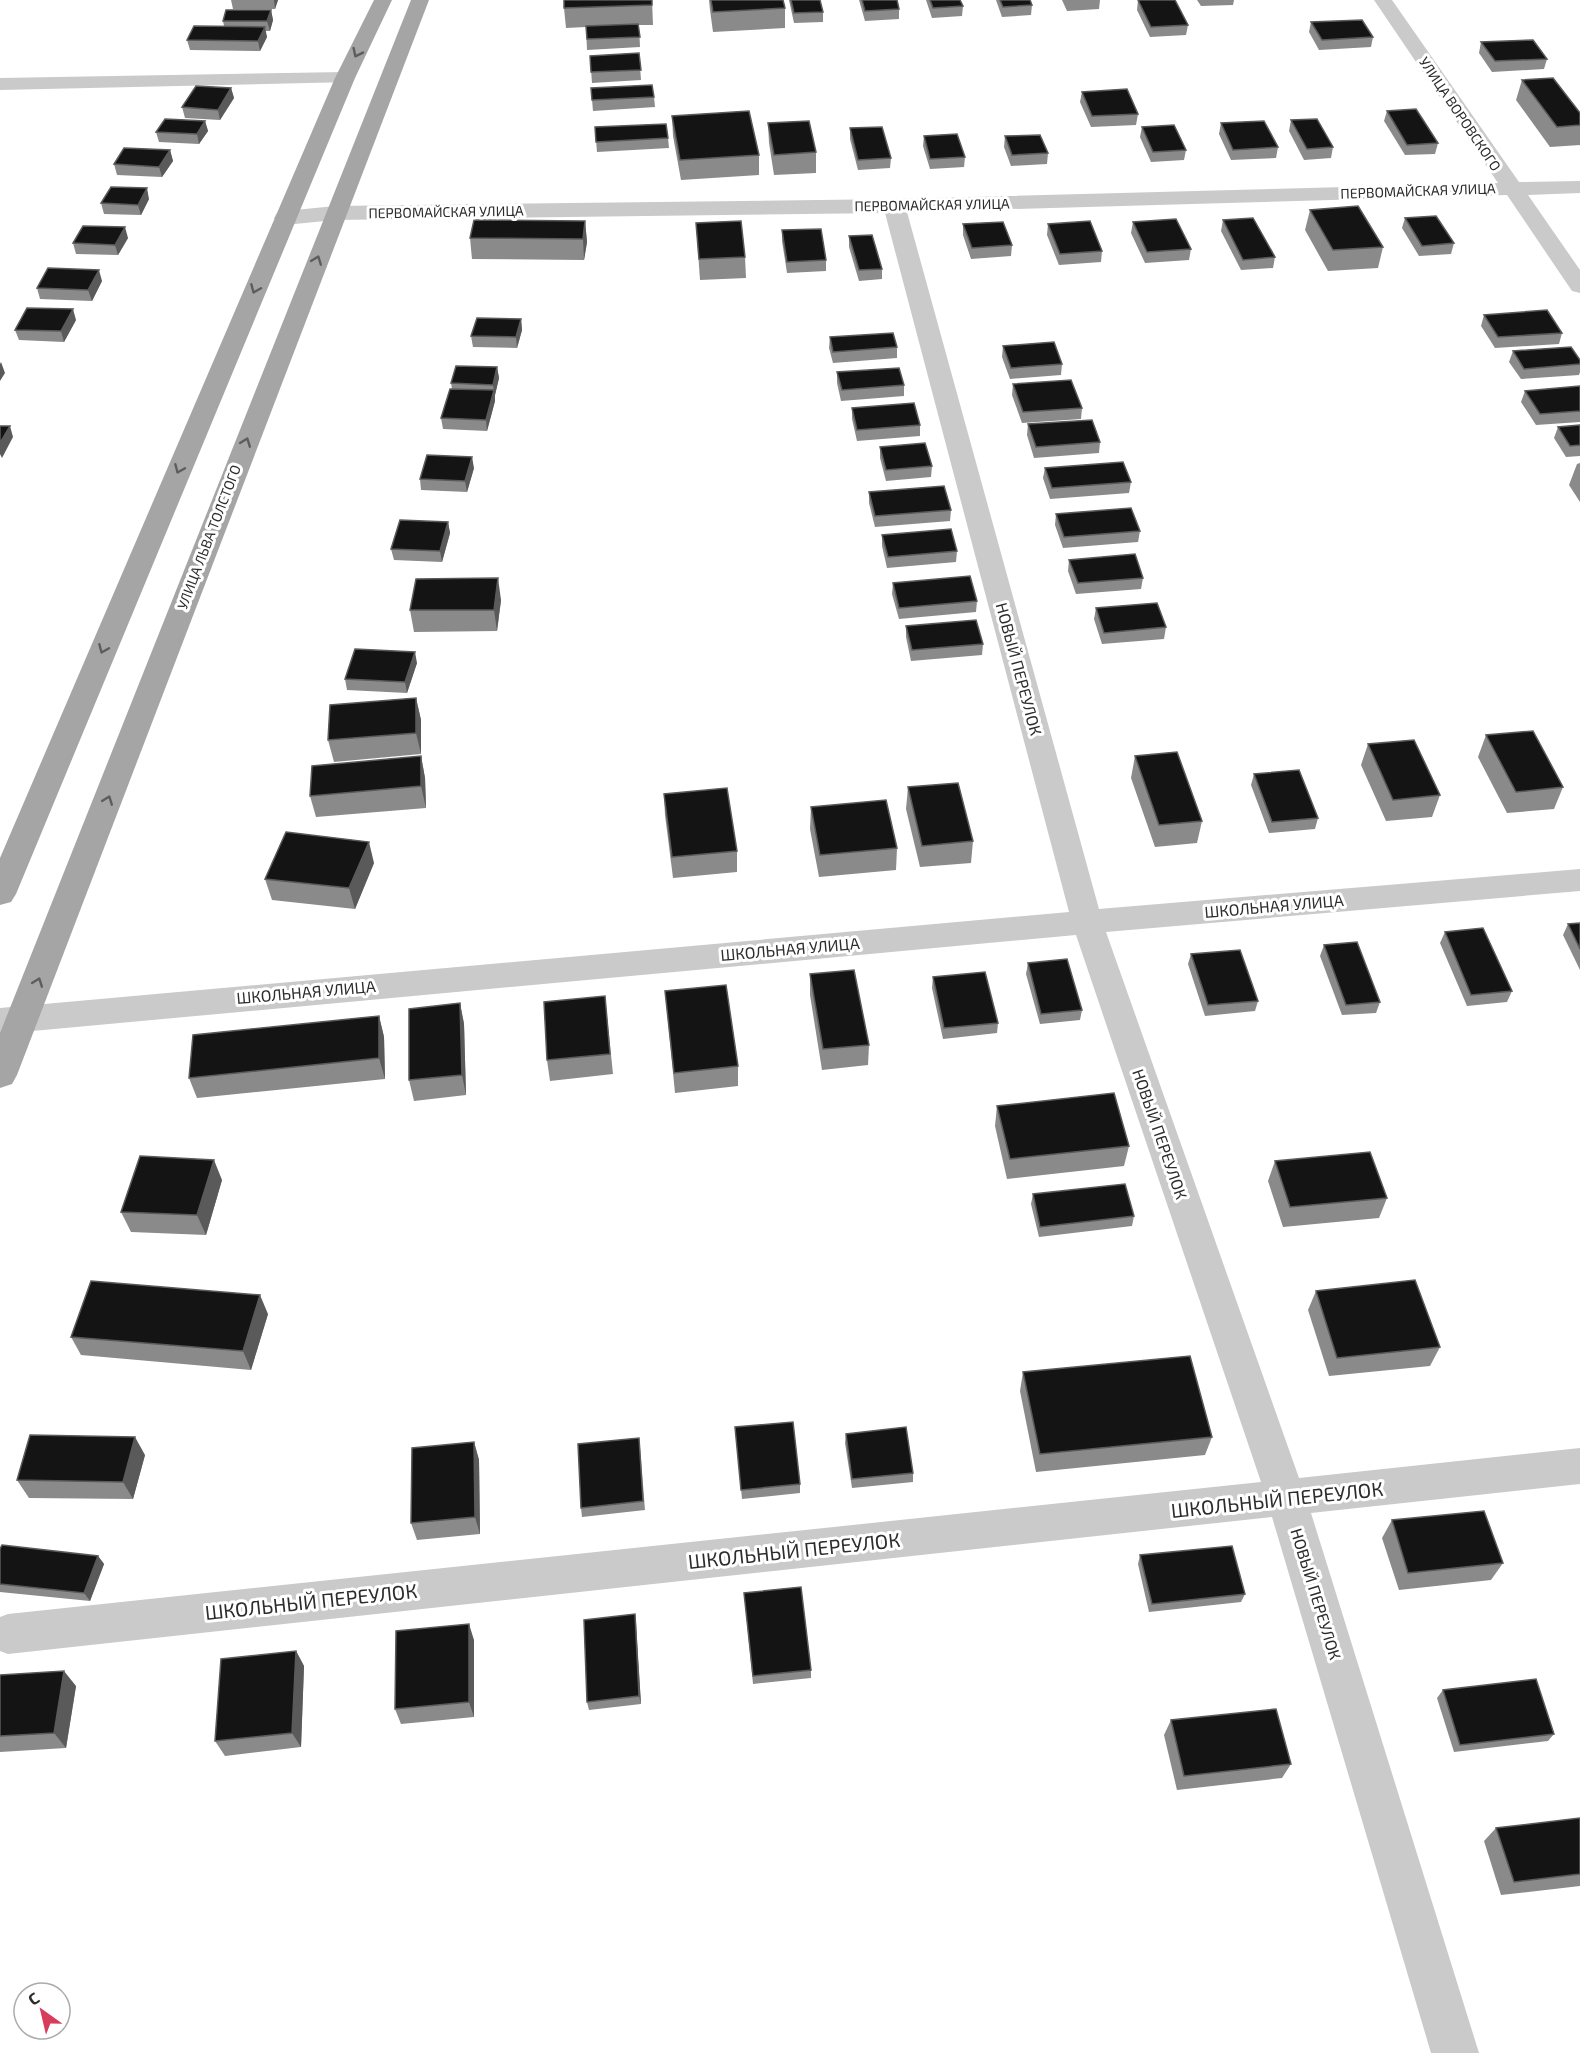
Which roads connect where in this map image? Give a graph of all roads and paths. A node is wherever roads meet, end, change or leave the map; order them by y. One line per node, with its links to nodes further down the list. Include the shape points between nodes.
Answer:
1 (383, 0): 4 (main road, one-way to 4)
2 (420, 0): 9 (main road, УЛИЦА ЛЬВА ТОЛСТОГО)
3 (1383, 0): 7 (street, УЛИЦА ВОРОВСКОГО)
4 (345, 78): 5 (street); 10 (main road)
5 (0, 84)
6 (1580, 187): 7 (street, ПЕРВОМАЙСКАЯ УЛИЦА)
7 (1511, 189): 8 (street, ПЕРВОМАЙСКАЯ УЛИЦА); 11 (street, УЛИЦА ВОРОВСКОГО)
8 (894, 206): 9 (street, ПЕРВОМАЙСКАЯ УЛИЦА); 14 (street, НОВЫЙ ПЕРЕУЛОК)
9 (335, 213): 10 (street, ПЕРВОМАЙСКАЯ УЛИЦА); 15 (main road, УЛИЦА ЛЬВА ТОЛСТОГО, one-way to 9)
10 (285, 218): 13 (main road, one-way to 13)
11 (1580, 286)
12 (1580, 880): 14 (street, ШКОЛЬНАЯ УЛИЦА)
13 (0, 894)
14 (1087, 922): 15 (street, ШКОЛЬНАЯ УЛИЦА); 18 (street, НОВЫЙ ПЕРЕУЛОК)
15 (12, 1019): 16 (main road, УЛИЦА ЛЬВА ТОЛСТОГО)
16 (0, 1075)
17 (1580, 1466): 18 (street, ШКОЛЬНЫЙ ПЕРЕУЛОК)
18 (1287, 1500): 19 (street, ШКОЛЬНЫЙ ПЕРЕУЛОК); 20 (street, НОВЫЙ ПЕРЕУЛОК)
19 (8, 1634)
20 (1455, 2053)

